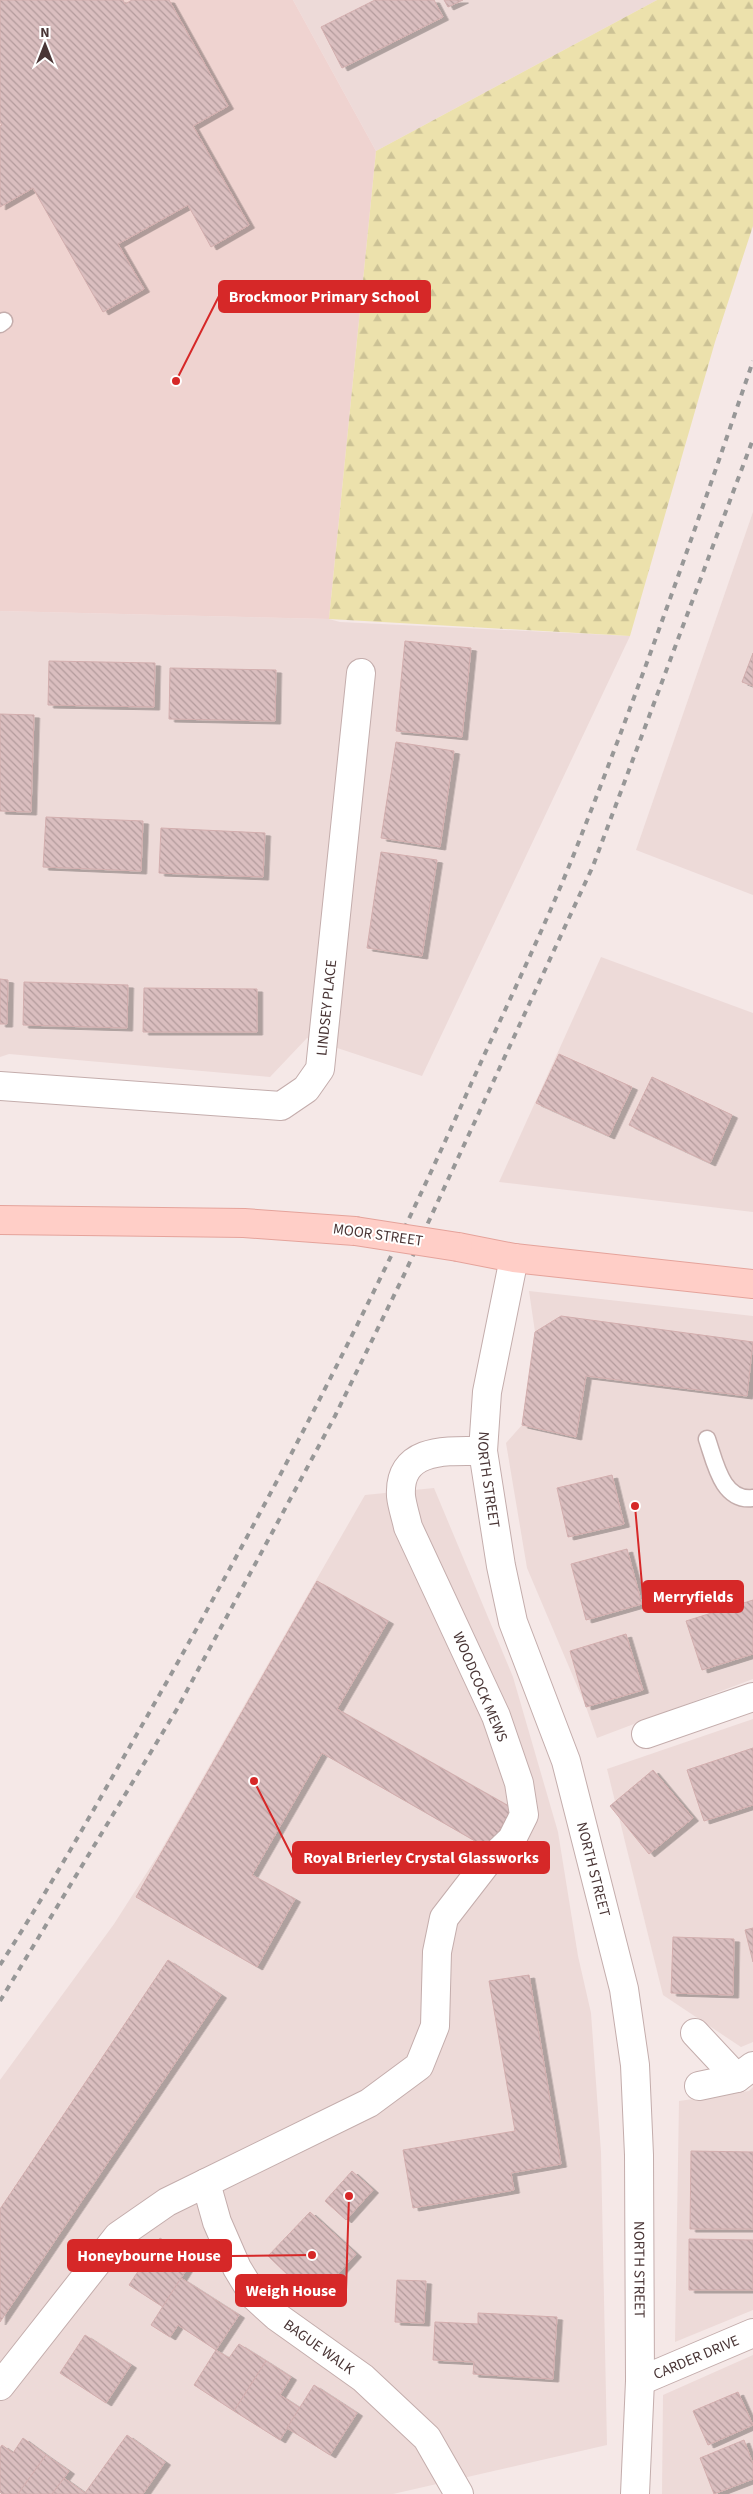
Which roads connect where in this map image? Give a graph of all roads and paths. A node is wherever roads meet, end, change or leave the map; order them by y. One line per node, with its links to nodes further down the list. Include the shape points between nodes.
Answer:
1 (361, 673): 2 (street, LINDSEY PLACE, via 320,1069 306,1089 282,1106)
2 (0, 1086)
3 (0, 1220): 4 (street, MOOR STREET, bridge, via 244,1223 355,1230)
4 (514, 1258): 5 (street, MOOR STREET); 7 (street, NORTH STREET, via 487,1392)
5 (753, 1284)
6 (707, 1440): 8 (lane, via 719,1476 732,1494)
7 (483, 1451): 14 (street, WOODCOCK MEWS, via 434,1452 417,1459 405,1473 401,1495 408,1527 496,1716 519,1783 524,1815 512,1839 485,1866 444,1918 437,1952 435,2026 419,2066 369,2103); 16 (street, NORTH STREET, via 513,1622 566,1761 624,1989 635,2065 639,2155)
8 (753, 1498)
9 (753, 1697): 10 (street)
10 (646, 1734)
11 (695, 2033): 12 (street)
12 (745, 2072): 13 (street)
13 (699, 2086)
14 (206, 2183): 17 (street, via 167,2202 118,2236); 18 (street, BAGUE WALK, via 217,2222 237,2268 254,2296 276,2316 363,2378 427,2438)
15 (753, 2333): 16 (street, CARDER DRIVE)
16 (640, 2380): 19 (street, NORTH STREET)
17 (0, 2386)
18 (459, 2494)
19 (635, 2494)

